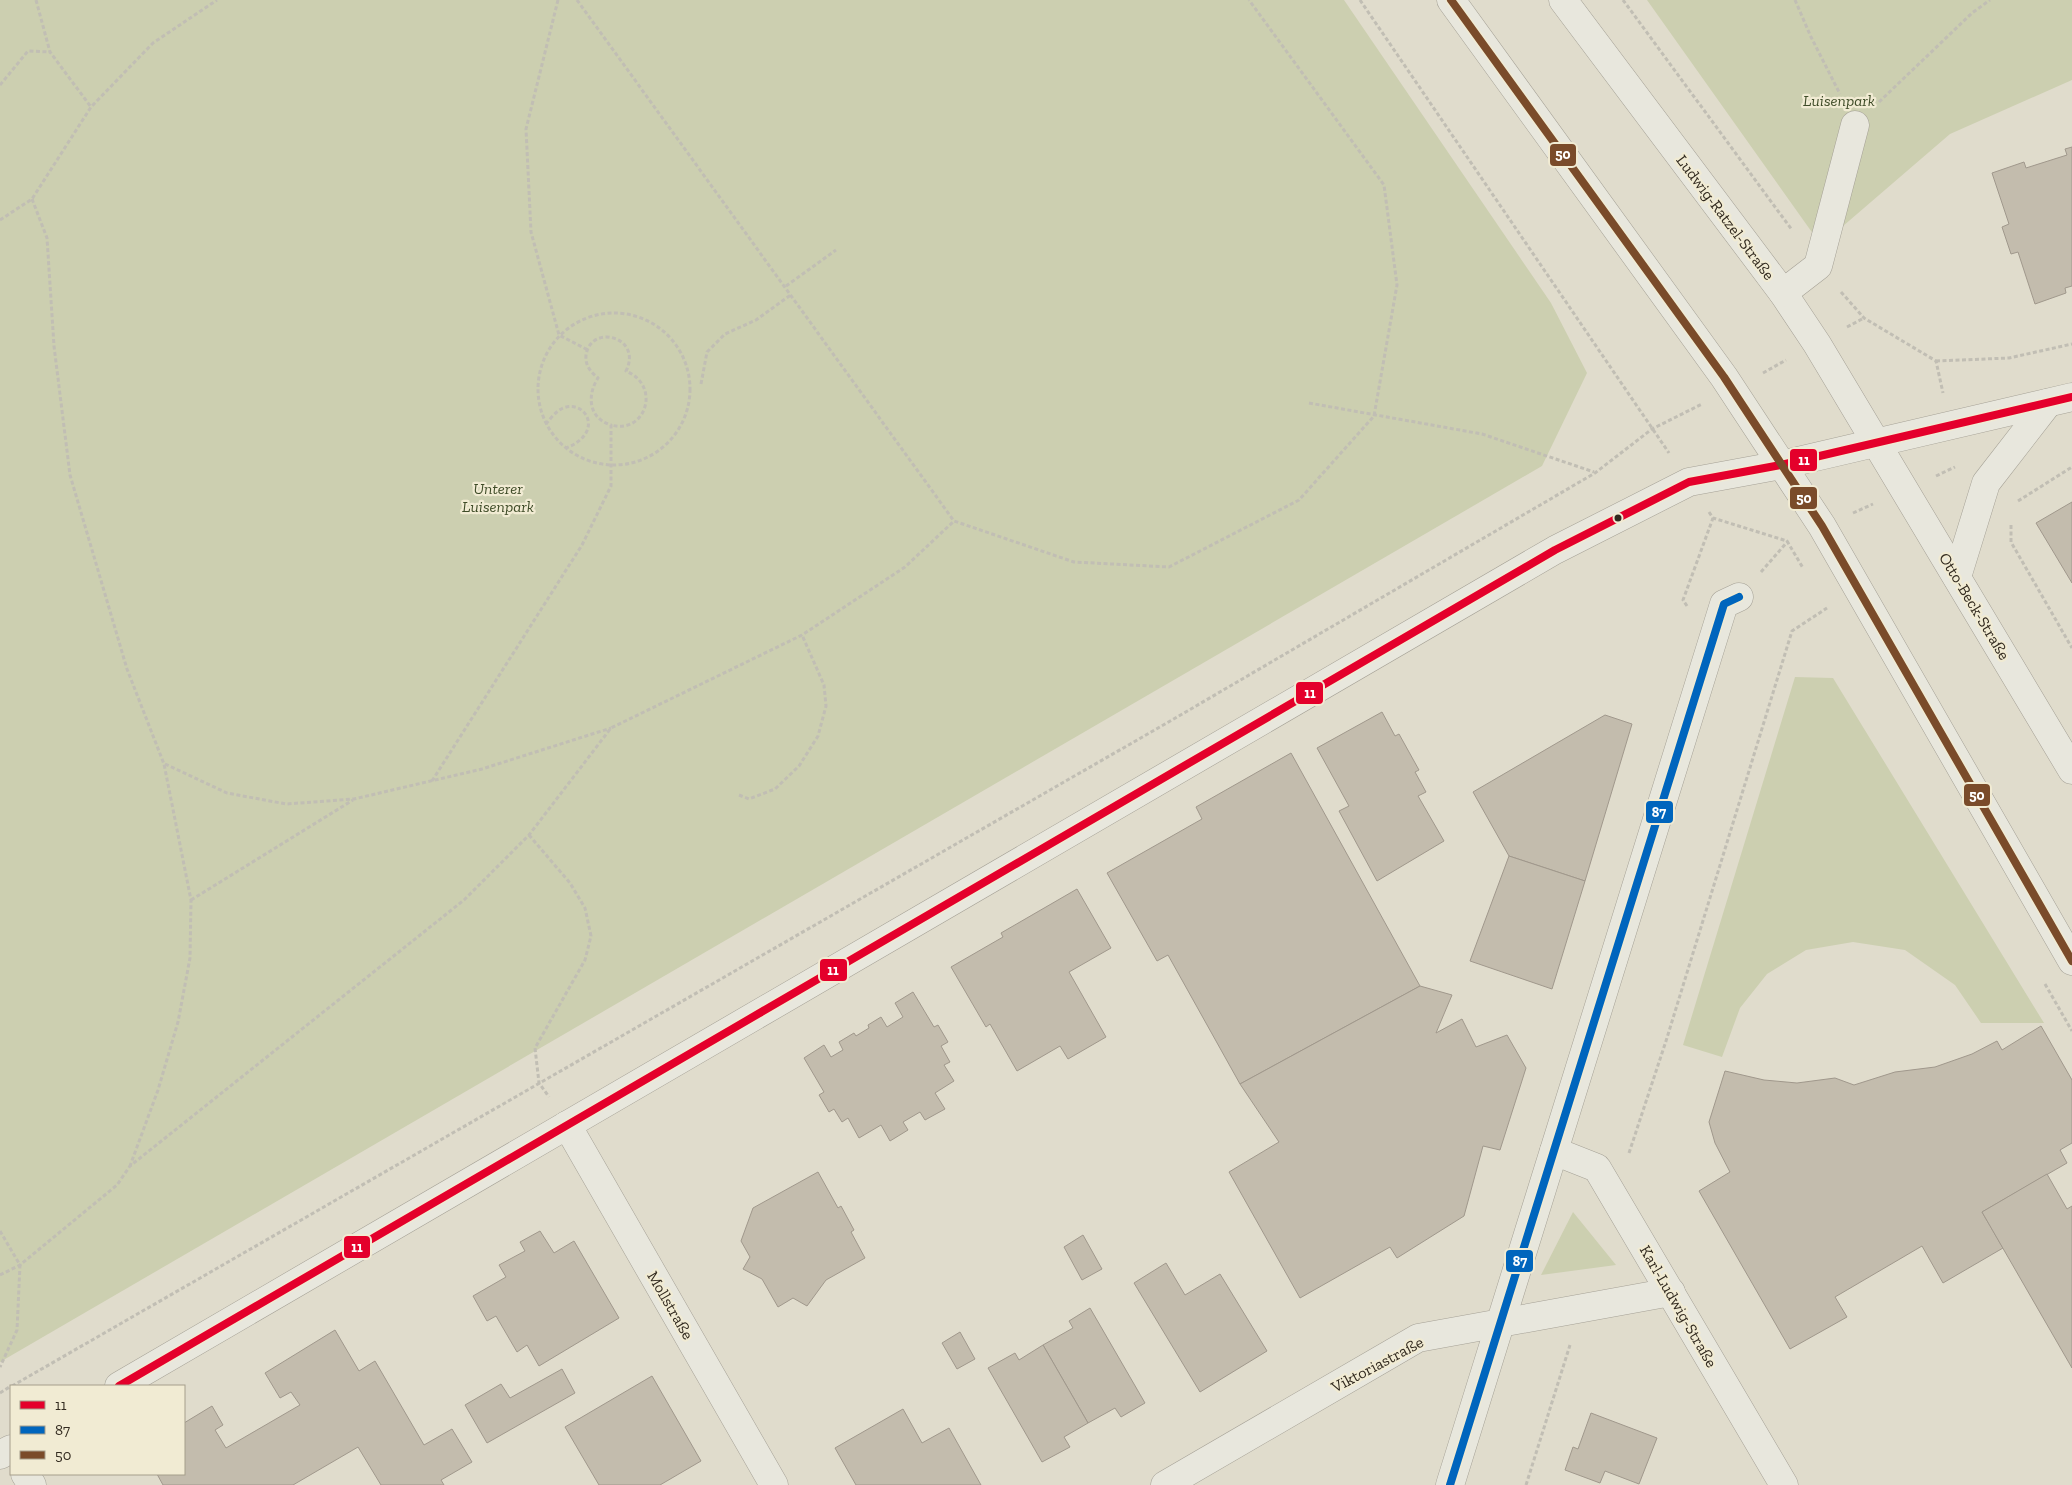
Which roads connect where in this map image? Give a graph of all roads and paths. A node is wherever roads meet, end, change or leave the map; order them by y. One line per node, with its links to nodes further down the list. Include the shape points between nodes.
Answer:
1 (36, 0): 12 (path)
2 (217, 0): 14 (path, via 152,43)
3 (558, 0): 24 (path, via 526,129 531,232)
4 (577, 0): 20 (path)
5 (1249, 0): 33 (path, via 1384,185 1397,285)
6 (1360, 0): 41 (path, via 1652,429)
7 (1451, 0): 39 (street, via 1724,377)
8 (1563, 0): 21 (street, Ludwig-Ratzel-Straße)
9 (1623, 0): 19 (path)
10 (1796, 0): 15 (path)
11 (1990, 0): 15 (path, via 1972,13)
12 (50, 52): 13 (path, via 28,51); 14 (path)
13 (0, 86)
14 (91, 108): 16 (path)
15 (1855, 125): 19 (street)
16 (32, 199): 17 (path); 53 (path, via 47,238 54,346 70,475 127,669)
17 (0, 220)
18 (836, 250): 20 (path)
19 (1818, 266): 21 (street); 23 (path)
20 (786, 286): 22 (path)
21 (1783, 293): 36 (street, Ludwig-Ratzel-Straße)
22 (792, 294): 28 (path, via 756,320 725,334 707,352); 43 (path)
23 (1864, 318)
24 (559, 335): 26 (path); 34 (path, via 547,352 538,375 538,400); 38 (path, via 590,316 609,312 630,314 654,324 672,339 685,359 690,379 689,404 680,428 666,445 646,458)
25 (2072, 344): 27 (path, via 2009,358)
26 (588, 350): 31 (path, via 586,363 598,378 590,395); 35 (path, via 602,337 609,336 622,342 627,347 630,360 626,371 641,381 646,389 645,409 640,417 623,426)
27 (1936, 361)
28 (701, 384)
29 (2060, 400): 36 (street); 47 (street, via 1986,483)
30 (1309, 403): 33 (path)
31 (594, 412): 32 (path); 35 (path)
32 (586, 416): 34 (path, via 580,409 567,407 560,409); 37 (path, via 589,426 585,438)
33 (1374, 416): 41 (path, via 1482,434); 43 (path, via 1299,500 1169,567 1074,562)
34 (546, 424): 37 (path)
35 (611, 425): 38 (path)
36 (1876, 443): 39 (street); 47 (street, Otto-Beck-Straße)
37 (566, 448): 38 (path, via 579,457)
38 (611, 465): 55 (path, via 611,486 582,545)
39 (1781, 465): 60 (street, via 1859,589); 64 (street, via 1689,482 1555,550)
40 (2072, 467): 42 (path)
41 (1595, 473): 63 (path)
42 (2011, 505)
43 (954, 521): 50 (path, via 905,566)
44 (2011, 523): 51 (path, via 2011,542)
45 (1787, 541): 46 (path); 48 (path); 48 (path, via 1713,518 1683,600 1689,609)
46 (1807, 575)
47 (1957, 577): 54 (street, Otto-Beck-Straße)
48 (1732, 600): 65 (street)
49 (1822, 600): 67 (path, via 1827,608 1792,631)
50 (802, 635): 52 (path); 56 (path, via 824,685 826,706 818,736 799,766 775,789 749,798)
51 (2072, 648)
52 (611, 728): 55 (path, via 482,769); 58 (path)
53 (164, 764): 57 (path, via 227,793 286,804); 59 (path)
54 (2072, 770)
55 (432, 781): 57 (path)
56 (738, 795)
57 (354, 799): 59 (path)
58 (529, 835): 63 (path, via 570,883 585,908 591,936 585,960 535,1048); 66 (path, via 464,900)
59 (191, 900): 66 (path, via 190,958 178,1022 158,1090)
60 (2072, 961)
61 (2042, 980): 62 (path)
62 (2072, 1031)
63 (539, 1083): 64 (path); 75 (path)
64 (568, 1125): 76 (street); 77 (street, Mollstraße)
65 (1554, 1151): 67 (street, Karl-Ludwig-Straße, via 1597,1168); 73 (street)
66 (130, 1166): 69 (path, via 118,1185)
67 (1615, 1196): 71 (street, Karl-Ludwig-Straße)
68 (0, 1231): 69 (path)
69 (20, 1264): 70 (path); 74 (path, via 17,1330)
70 (0, 1275)
71 (1671, 1292): 72 (street, Viktoriastraße); 81 (street, Karl-Ludwig-Straße)
72 (1582, 1308): 73 (street, Viktoriastraße); 80 (path)
73 (1501, 1323): 78 (street, Viktoriastraße, via 1418,1338); 79 (street)
74 (0, 1367)
75 (13, 1385)
76 (121, 1385)
77 (774, 1485)
78 (1165, 1485)
79 (1450, 1485)
80 (1526, 1485)
81 (1784, 1485)

